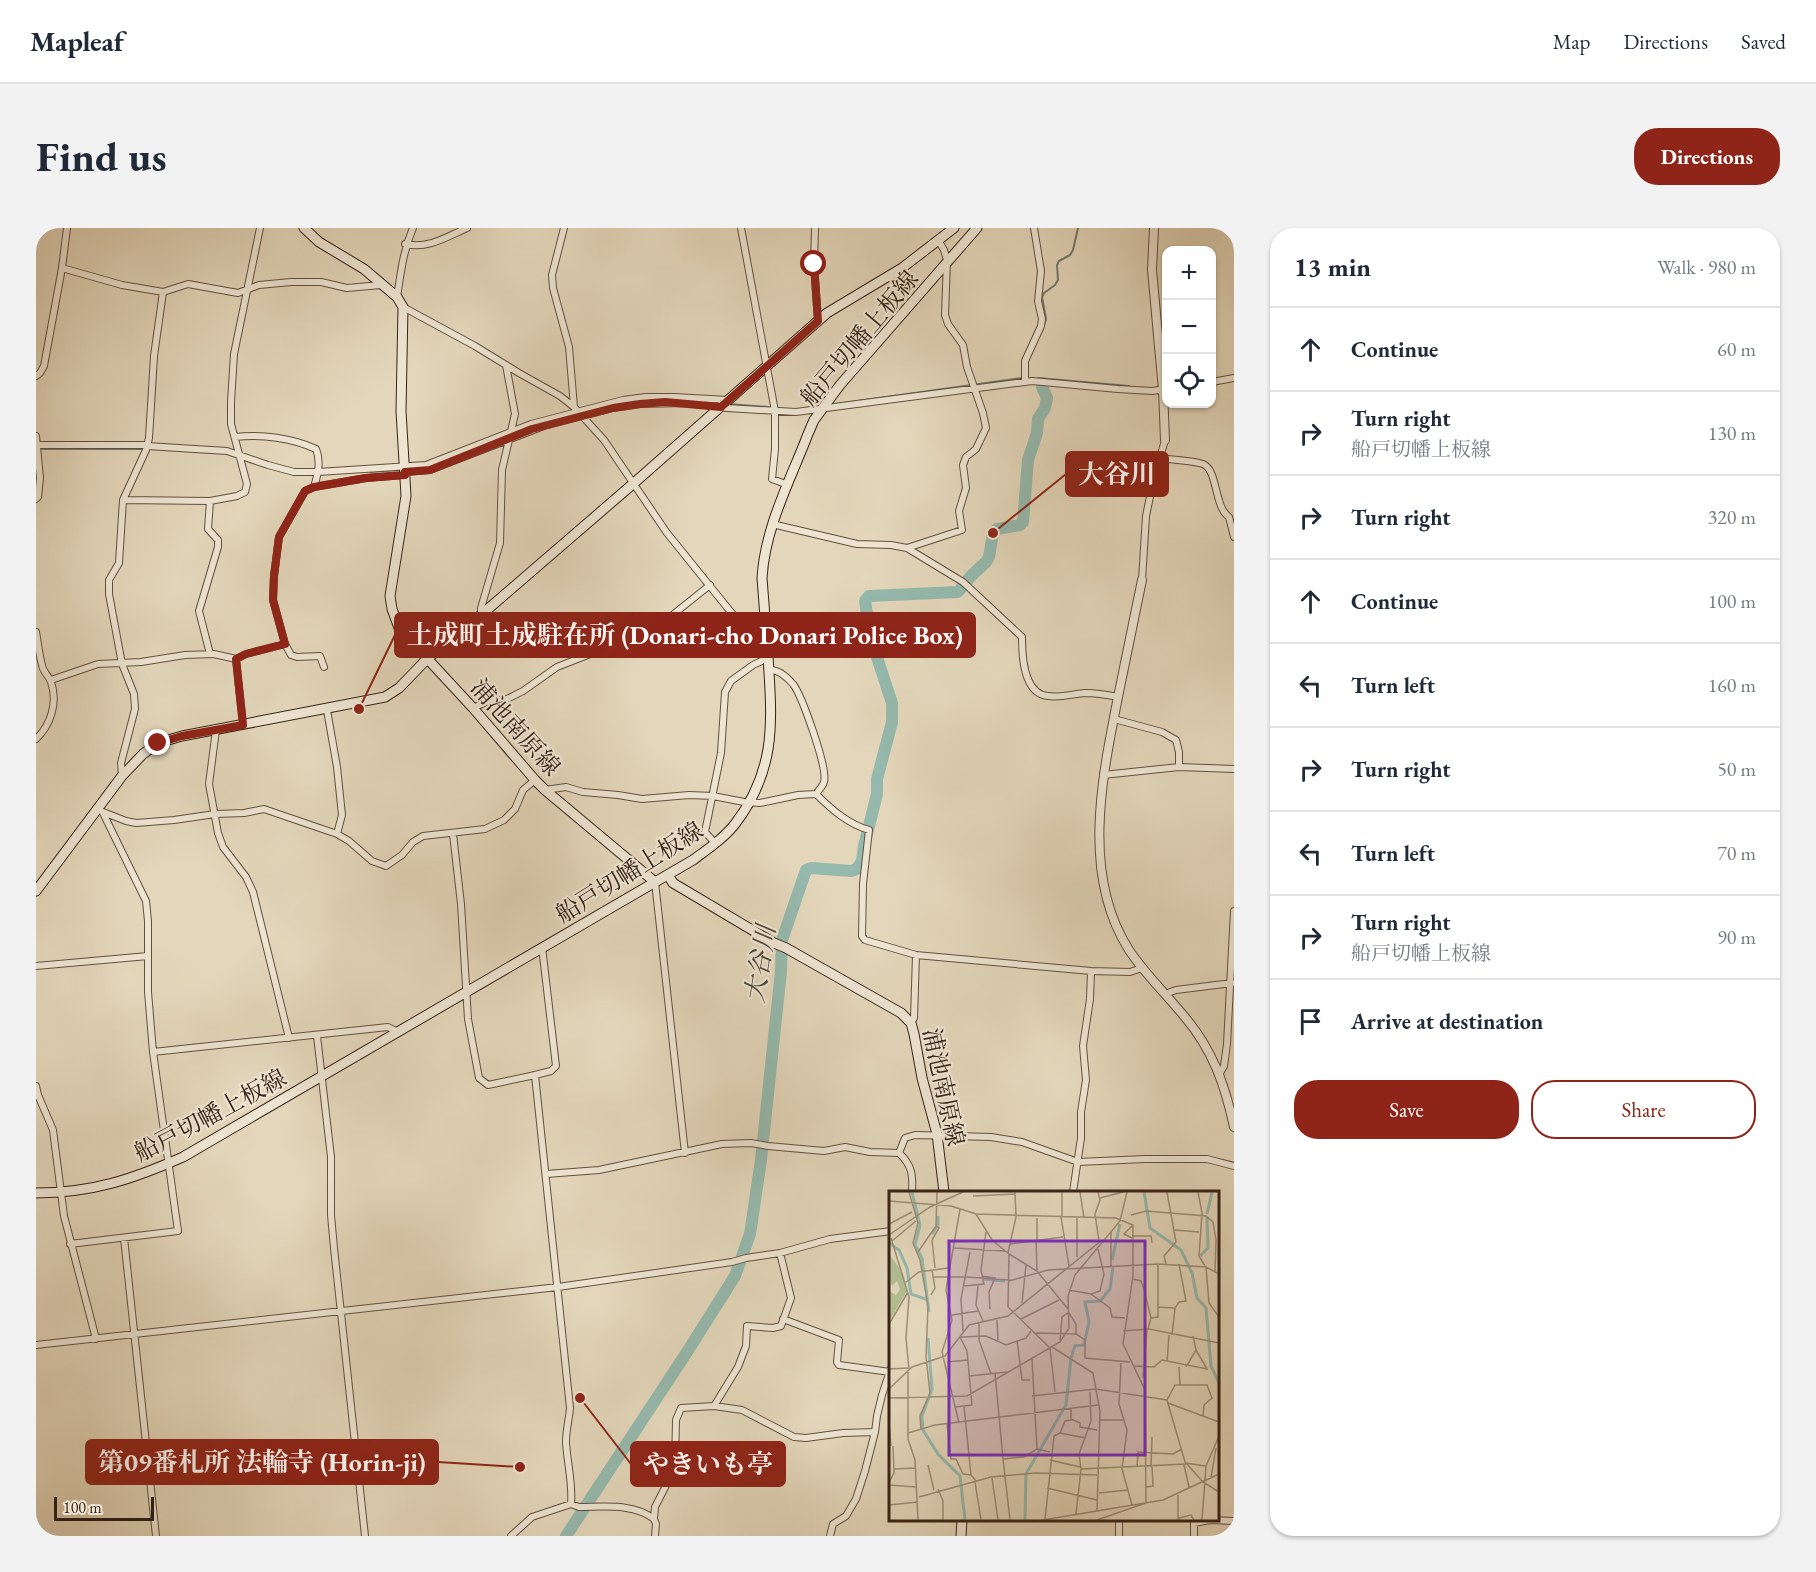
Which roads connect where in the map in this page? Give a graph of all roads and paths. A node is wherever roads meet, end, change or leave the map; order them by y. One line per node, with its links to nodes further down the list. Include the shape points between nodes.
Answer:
1 (67, 228): 16 (street)
2 (260, 228): 18 (street)
3 (304, 228): 17 (main road)
4 (413, 228): 14 (street)
5 (467, 228): 14 (street, via 433,244)
6 (564, 228): 36 (street, via 552,275 553,288 569,347)
7 (741, 228): 25 (street)
8 (815, 228): 22 (street)
9 (953, 228): 13 (main road, 船戸切幡上板線)
10 (976, 228): 15 (main road, 船戸切幡上板線)
11 (1034, 228): 29 (street, via 1041,271 1038,300 1042,319 1025,361)
12 (1154, 228): 23 (street, via 1152,270)
13 (938, 240): 15 (street); 22 (main road, 船戸切幡上板線, via 902,268)
14 (405, 244): 20 (street)
15 (946, 264): 30 (street, via 945,315 963,345); 35 (main road, 船戸切幡上板線)
16 (62, 268): 19 (street); 26 (street, via 44,366)
17 (381, 285): 18 (street, via 347,288 321,282 291,282 259,285); 20 (main road)
18 (248, 291): 19 (street, via 238,293 188,284); 39 (street, via 234,354 231,424)
19 (163, 292): 42 (street)
20 (397, 297): 21 (main road)
21 (403, 307): 24 (street); 45 (main road, 浦池南原線, via 400,400)
22 (818, 321): 25 (main road, 船戸切幡上板線)
23 (1162, 362)
24 (506, 364): 36 (street); 37 (street, via 515,414)
25 (767, 364): 32 (main road, 船戸切幡上板線); 34 (street)
26 (36, 376)
27 (1234, 378): 28 (street)
28 (1216, 381)
29 (1025, 382): 30 (street); 31 (street)
30 (972, 386): 35 (street); 55 (street, via 986,428 963,465 966,488 959,511 962,530)
31 (1162, 389)
32 (724, 403): 34 (street); 36 (street, via 640,404); 47 (main road, 船戸切幡上板線)
33 (1165, 408): 40 (street)
34 (775, 409): 35 (street); 48 (street, via 772,479)
35 (822, 409): 48 (main road, 船戸切幡上板線)
36 (579, 412): 37 (street); 47 (street)
37 (511, 435): 45 (street); 58 (street, via 502,470 500,543)
38 (36, 436): 41 (street)
39 (235, 437): 43 (street); 46 (street, via 267,436 308,445 316,449)
40 (1165, 440): 44 (street)
41 (37, 447): 42 (street); 50 (street, via 40,478)
42 (147, 447): 43 (street, via 210,450); 51 (street)
43 (241, 457): 46 (street, via 284,470); 52 (street, via 245,492)
44 (1160, 458): 54 (street, via 1203,464 1209,469); 56 (street, via 1146,516)
45 (405, 471): 46 (street); 49 (street); 63 (main road, 浦池南原線, via 406,496 390,596 399,628)
46 (318, 474): 49 (street)
47 (634, 483): 57 (street, via 667,533); 58 (main road, 船戸切幡上板線)
48 (788, 485): 53 (main road, 船戸切幡上板線)
49 (314, 487): 61 (street, via 305,491 279,537 273,600)
50 (36, 499)
51 (123, 500): 52 (street); 66 (street, via 119,563 109,580)
52 (210, 501): 62 (street, via 208,529 218,540 218,547 199,611)
53 (772, 524): 55 (street, via 857,544); 60 (main road, 船戸切幡上板線, via 762,578)
54 (1234, 537)
55 (907, 548): 70 (street, via 965,583 1022,637 1023,665 1037,692 1046,696 1087,693)
56 (1142, 580): 70 (street)
57 (710, 585): 60 (street, via 743,627 761,642); 71 (street, via 640,638 557,667 507,699)
58 (481, 615): 63 (main road, 船戸切幡上板線)
59 (36, 632): 69 (street, via 42,668)
60 (767, 642): 64 (main road, 船戸切幡上板線)
61 (285, 644): 65 (street); 67 (street, via 291,655 320,656)
62 (210, 654): 65 (street); 66 (street)
63 (428, 658): 71 (main road, 浦池南原線); 72 (main road, 船戸切幡上板線, via 385,697)
64 (768, 658): 68 (main road, 船戸切幡上板線); 84 (street, via 732,681 725,692 722,753)
65 (236, 659): 74 (street)
66 (122, 664): 69 (street, via 98,664); 80 (street, via 134,694 135,709 121,763)
67 (324, 667)
68 (769, 670): 83 (street, via 786,677 793,685 813,732 825,770 824,782); 85 (main road, 船戸切幡上板線, via 770,742)
69 (51, 680): 76 (street, via 52,711 46,730)
70 (1118, 697): 73 (street)
71 (473, 708): 81 (main road, 浦池南原線)
72 (327, 710): 74 (main road, 船戸切幡上板線); 88 (street, via 342,814)
73 (1114, 719): 77 (street, via 1162,732 1176,740); 79 (street)
74 (243, 725): 75 (main road, 船戸切幡上板線)
75 (216, 730): 80 (main road, 船戸切幡上板線, via 158,743); 87 (street, via 209,784)
76 (36, 739)
77 (1179, 767): 78 (street); 79 (street)
78 (1234, 769)
79 (1103, 775): 99 (street, via 1103,886 1117,929)
80 (122, 776): 86 (main road, 船戸切幡上板線)
81 (535, 780): 82 (main road, 浦池南原線); 89 (street, via 523,790 504,820 486,829)
82 (545, 790): 84 (street, via 566,788 642,799); 92 (main road, 浦池南原線)
83 (816, 794): 85 (street); 96 (street, via 832,811 869,830 862,936)
84 (713, 796): 85 (street); 90 (street, via 705,832)
85 (750, 802): 90 (main road, 船戸切幡上板線, via 734,826)
86 (101, 810): 87 (street, via 136,823); 93 (main road, 船戸切幡上板線); 97 (street, via 146,901)
87 (214, 814): 88 (street, via 264,809); 107 (street, via 224,847 253,892)
88 (337, 834): 89 (street, via 372,861 386,866 423,836)
89 (453, 834): 102 (street)
90 (716, 843): 91 (main road, 船戸切幡上板線)
91 (668, 875): 92 (main road, 船戸切幡上板線); 104 (main road, 浦池南原線, via 673,883 886,1004)
92 (655, 882): 95 (main road, 船戸切幡上板線); 115 (street)
93 (36, 891)
94 (1234, 911): 101 (street)
95 (542, 947): 102 (main road, 船戸切幡上板線); 110 (street, via 556,1066)
96 (916, 955): 100 (street); 104 (street)
97 (148, 956): 98 (street); 108 (street)
98 (36, 966)
99 (1142, 968): 100 (street, via 1130,972); 103 (street)
100 (1091, 971): 117 (street)
101 (1232, 983): 103 (street); 109 (street, via 1227,1044)
102 (465, 993): 105 (main road, 船戸切幡上板線); 110 (street, via 479,1078 488,1084)
103 (1165, 994): 109 (street, via 1199,1036)
104 (911, 1023): 114 (main road, 浦池南原線)
105 (398, 1032): 106 (street, via 388,1027); 111 (main road, 船戸切幡上板線)
106 (317, 1036): 107 (street); 111 (street)
107 (289, 1038): 108 (street)
108 (153, 1052): 118 (street)
109 (1220, 1073): 113 (street)
110 (535, 1076): 120 (street)
111 (321, 1077): 118 (main road, 船戸切幡上板線); 131 (street, via 331,1157 331,1215)
112 (36, 1086): 124 (street, via 53,1130)
113 (1234, 1127)
114 (937, 1134): 116 (street, via 905,1138); 117 (street, via 1022,1142); 122 (main road, 浦池南原線)
115 (685, 1153): 116 (street, via 722,1144 759,1143 824,1151 845,1147); 120 (street, via 599,1170)
116 (899, 1153): 121 (street, via 908,1161)
117 (1078, 1162): 119 (street, via 1207,1159); 123 (street)
118 (168, 1163): 124 (main road, 船戸切幡上板線, via 106,1185); 127 (street, via 178,1231)
119 (1234, 1166)
120 (546, 1174): 130 (street)
121 (912, 1191)
122 (944, 1191)
123 (1073, 1191)
124 (61, 1192): 125 (main road, 船戸切幡上板線); 128 (street)
125 (36, 1193)
126 (889, 1231): 129 (street, via 830,1239)
127 (124, 1238): 128 (street); 133 (street)
128 (70, 1244): 134 (street)
129 (780, 1253): 130 (street); 132 (street, via 791,1298)
130 (558, 1287): 131 (street); 140 (street, via 570,1408 566,1428)
131 (341, 1312): 133 (street); 147 (street)
132 (783, 1319): 136 (street, via 839,1340 839,1365); 138 (street, via 780,1326 773,1328 747,1326 746,1346 738,1367)
133 (134, 1335): 134 (street); 146 (street)
134 (96, 1339): 135 (street)
135 (36, 1345)
136 (889, 1371)
137 (889, 1374): 139 (street)
138 (714, 1406): 139 (street, via 742,1410 794,1437); 141 (street, via 681,1408 676,1420 675,1468)
139 (875, 1432): 150 (street, via 856,1499 846,1516 833,1524)
140 (571, 1504): 141 (street, via 634,1509); 148 (street, via 532,1517)
141 (654, 1519): 149 (street)
142 (1219, 1520): 145 (street)
143 (962, 1521): 151 (main road)
144 (1205, 1521): 152 (street, via 1194,1523)
145 (1234, 1521)
146 (156, 1536)
147 (365, 1536)
148 (511, 1536)
149 (655, 1536)
150 (830, 1536)
151 (961, 1536)
152 (1194, 1536)

